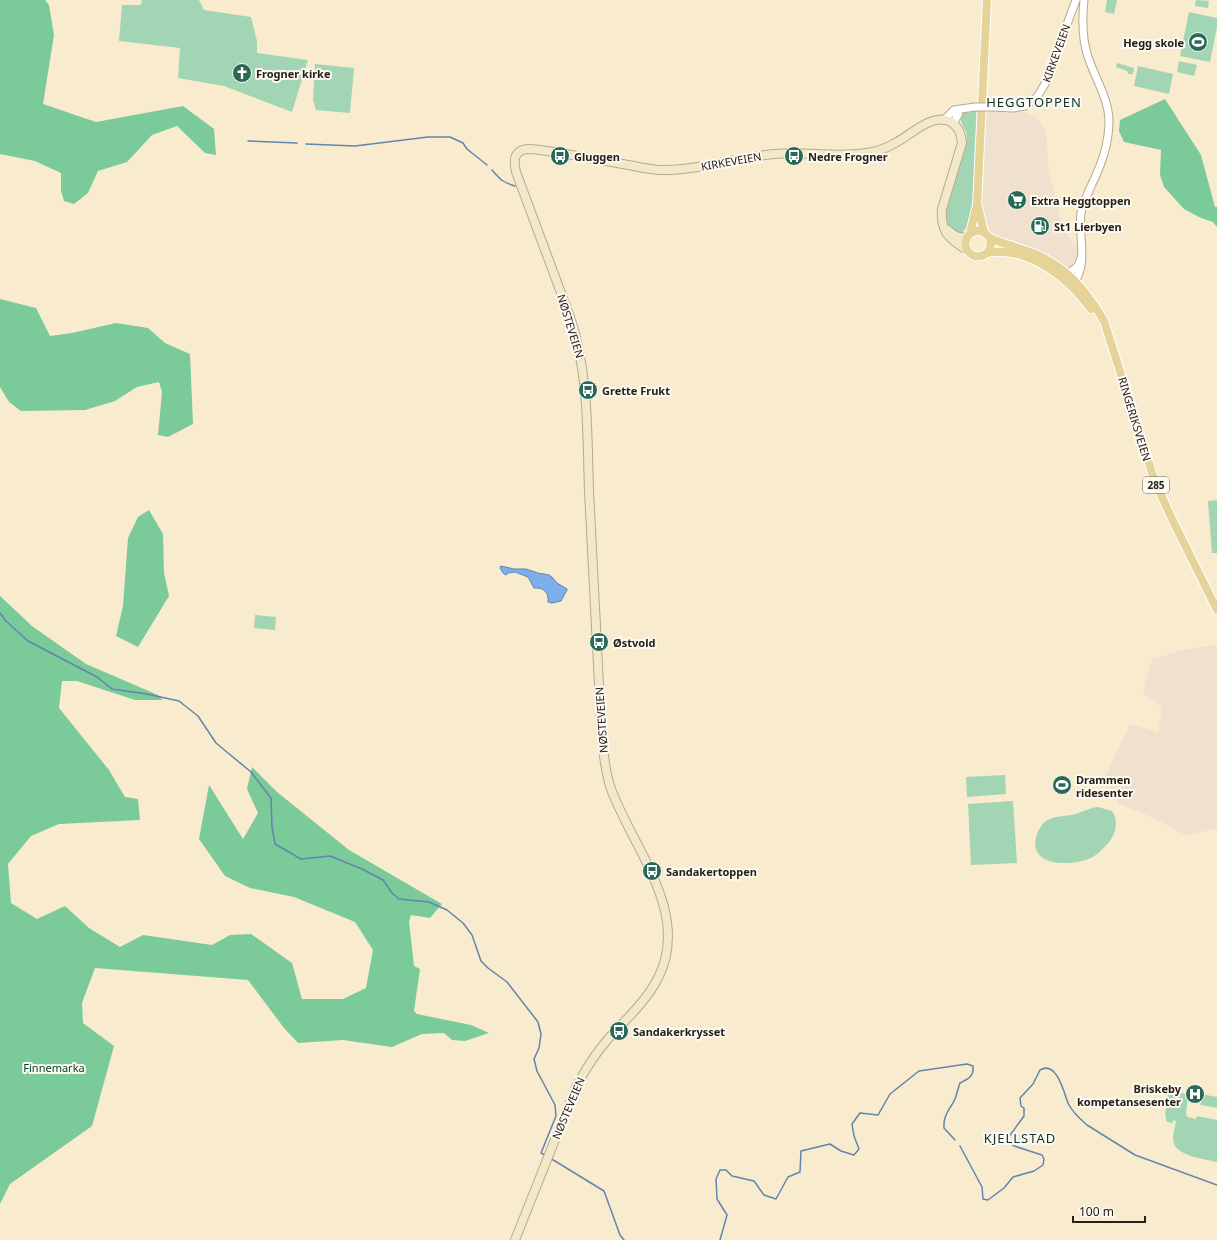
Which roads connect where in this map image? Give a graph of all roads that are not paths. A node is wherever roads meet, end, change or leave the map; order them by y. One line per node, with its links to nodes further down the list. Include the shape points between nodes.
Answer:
1 (987, 0): 8 (main road)
2 (1076, 0): 4 (street, KIRKEVEIEN, bridge, via 1045,84 1037,97 1025,106 1013,108)
3 (1084, 0): 14 (street, via 1084,39 1106,104 1109,132 1102,160 1082,212 1080,270)
4 (961, 109): 5 (street, KIRKEVEIEN, via 954,110); 6 (street)
5 (944, 120): 6 (main road); 7 (main road, KIRKEVEIEN, via 931,122 888,147 857,155 775,154 670,170 647,169 530,149 520,151)
6 (953, 124): 9 (main road, via 960,132 962,143 942,209)
7 (515, 158): 16 (main road, NØSTEVEIEN, via 516,172 574,329 582,363 601,724 606,770 616,800 657,887 665,909 669,935 666,958 653,986 585,1071 567,1108)
8 (977, 205): 10 (main road); 11 (main road)
9 (944, 225): 10 (main road, via 955,236); 12 (main road, via 943,228 950,238)
10 (969, 235): 11 (main road, 285, via 976,231); 12 (main road, via 965,243)
11 (987, 235): 13 (main road, via 991,246); 14 (main road, RINGERIKSVEIEN / 285, via 1055,265)
12 (967, 250): 13 (main road, 285, via 977,257)
13 (987, 253): 14 (main road, RINGERIKSVEIEN / 285, via 1002,251 1028,258)
14 (1070, 279): 15 (main road, RINGERIKSVEIEN / 285, via 1108,334 1158,488)
15 (1217, 610)
16 (515, 1240)

